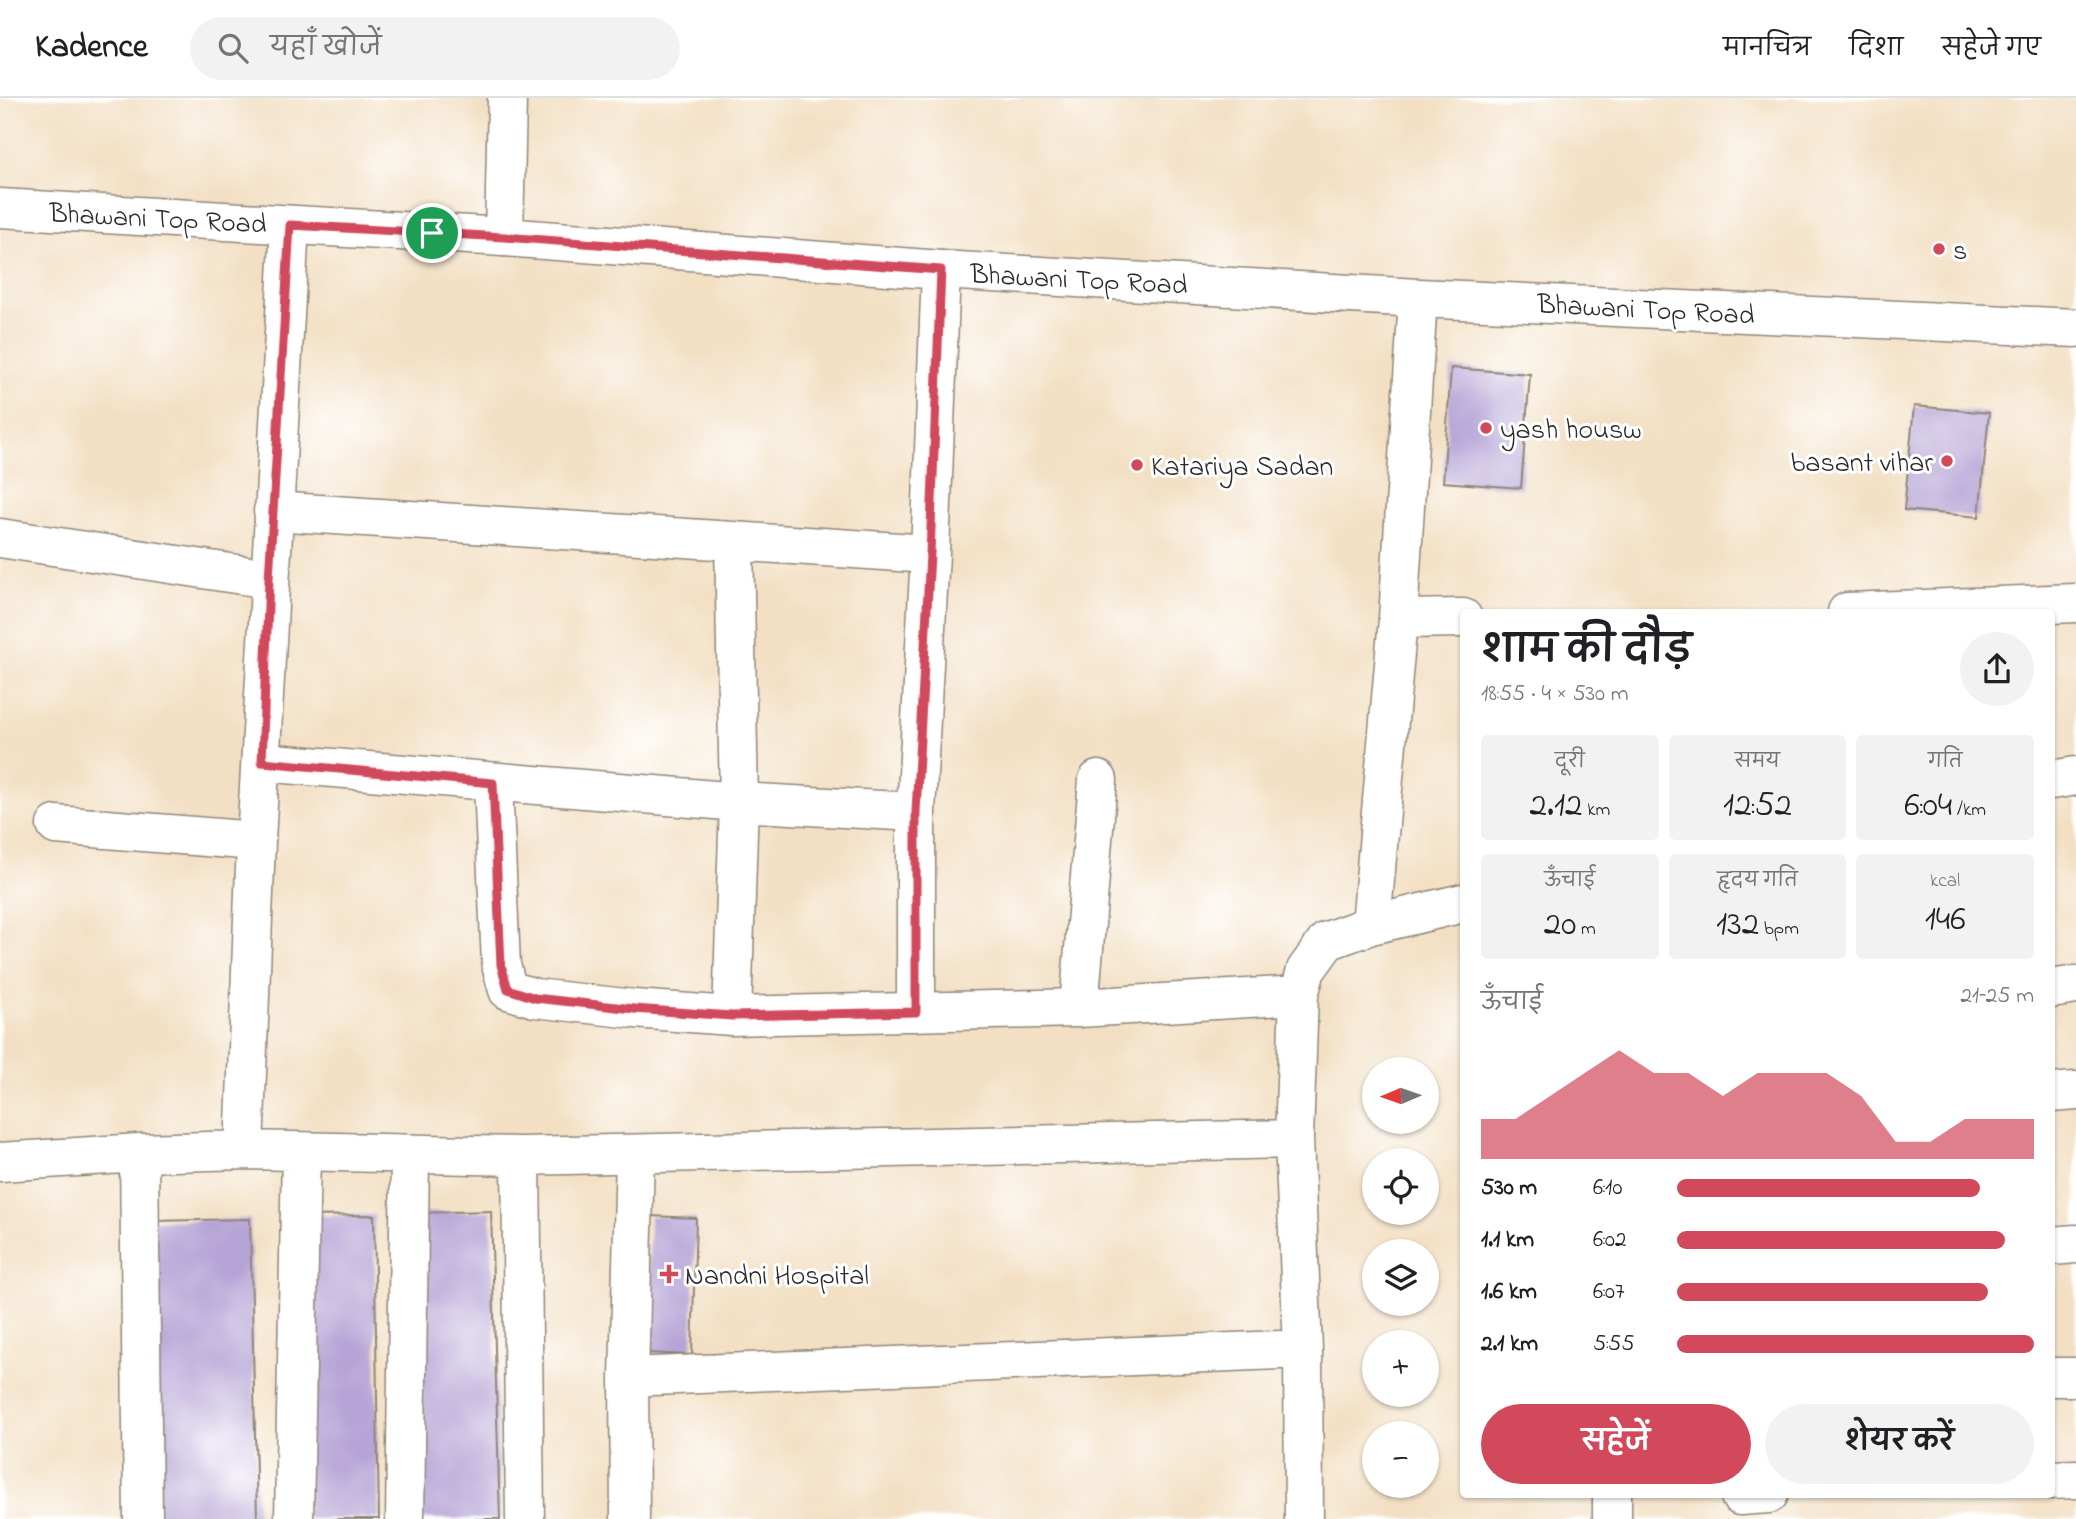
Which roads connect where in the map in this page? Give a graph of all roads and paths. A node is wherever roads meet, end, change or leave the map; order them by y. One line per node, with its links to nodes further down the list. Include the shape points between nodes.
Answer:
1 (506, 98): 4 (street)
2 (0, 208): 3 (street, Bhawani Top Road)
3 (290, 225): 4 (street, Bhawani Top Road); 8 (street)
4 (504, 237): 5 (street, Bhawani Top Road)
5 (941, 270): 6 (street, Bhawani Top Road); 11 (street)
6 (1418, 298): 7 (street, Bhawani Top Road); 15 (street)
7 (2076, 328)
8 (273, 511): 10 (street); 12 (street)
9 (0, 538): 12 (street)
10 (734, 541): 11 (street); 22 (street)
11 (930, 554): 23 (street)
12 (269, 579): 17 (street)
13 (2076, 603): 14 (street)
14 (1923, 609)
15 (1398, 618): 16 (street); 27 (street)
16 (1460, 618)
17 (262, 762): 21 (street); 25 (street)
18 (2076, 776): 19 (street)
19 (2055, 779)
20 (1098, 780): 31 (street)
21 (493, 783): 22 (street); 33 (street, via 501,965 508,989 535,998)
22 (739, 802): 23 (street); 33 (street)
23 (916, 812): 32 (street)
24 (56, 825): 25 (street)
25 (256, 841): 37 (street)
26 (1460, 904): 27 (street)
27 (1371, 926): 30 (street, via 1327,941 1306,970)
28 (2076, 985): 29 (street)
29 (2055, 988)
30 (1299, 995): 31 (street); 36 (street)
31 (1079, 1008): 32 (street)
32 (916, 1012): 33 (street)
33 (732, 1016)
34 (2076, 1091): 35 (street)
35 (2055, 1093)
36 (1294, 1139): 40 (street); 46 (street)
37 (244, 1150): 38 (street); 39 (street)
38 (139, 1153): 43 (street); 53 (street)
39 (300, 1153): 41 (street); 54 (street)
40 (635, 1154): 42 (street); 47 (street)
41 (410, 1156): 42 (street); 55 (street)
42 (521, 1156): 56 (street)
43 (0, 1162)
44 (2076, 1244): 45 (street)
45 (2055, 1246)
46 (1303, 1349): 47 (street); 58 (street)
47 (629, 1377): 57 (street)
48 (2055, 1377): 49 (street)
49 (2076, 1377)
50 (2076, 1479): 51 (street)
51 (2055, 1480)
52 (1612, 1498): 59 (street)
53 (143, 1519)
54 (294, 1519)
55 (405, 1519)
56 (525, 1519)
57 (630, 1519)
58 (1304, 1519)
59 (1612, 1519)

